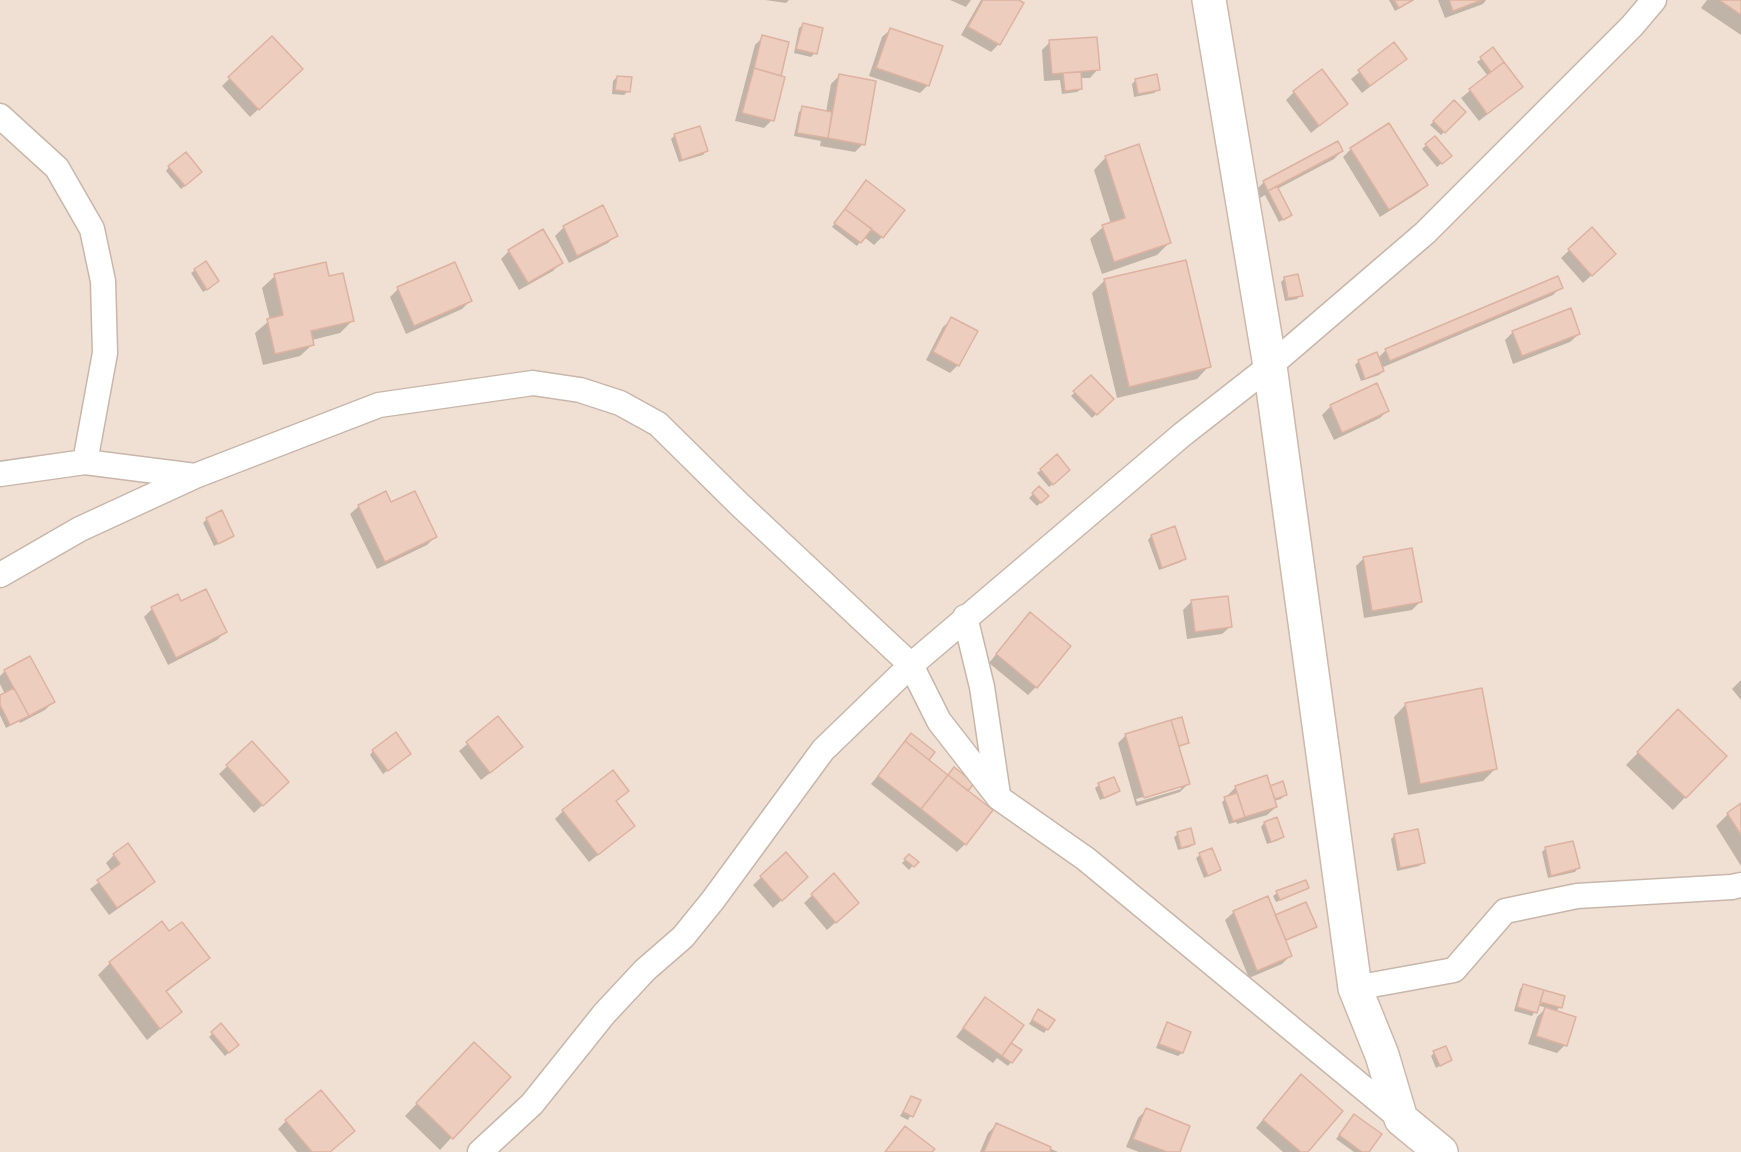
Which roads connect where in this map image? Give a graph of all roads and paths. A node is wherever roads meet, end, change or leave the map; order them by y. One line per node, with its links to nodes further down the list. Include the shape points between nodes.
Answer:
1 (1209, 0): 4 (street)
2 (1654, 0): 4 (street, via 1425,233)
3 (0, 116): 5 (street, via 57,168 92,229 103,281 105,353)
4 (1270, 366): 9 (street); 13 (street)
5 (85, 462): 6 (street); 7 (street)
6 (0, 474)
7 (195, 476): 8 (street, via 80,529); 10 (street, via 379,405 533,383 580,390 620,403 658,424)
8 (0, 575)
9 (965, 617): 10 (street); 11 (street, via 982,687)
10 (911, 665): 11 (street, via 939,722); 15 (street, via 823,750 682,938 645,970 532,1104)
11 (999, 798): 14 (street, via 1086,859)
12 (1741, 885): 13 (street, via 1577,896 1505,911 1454,970)
13 (1355, 988): 14 (street, via 1382,1055)
14 (1401, 1119): 16 (street)
15 (480, 1152)
16 (1441, 1152)

